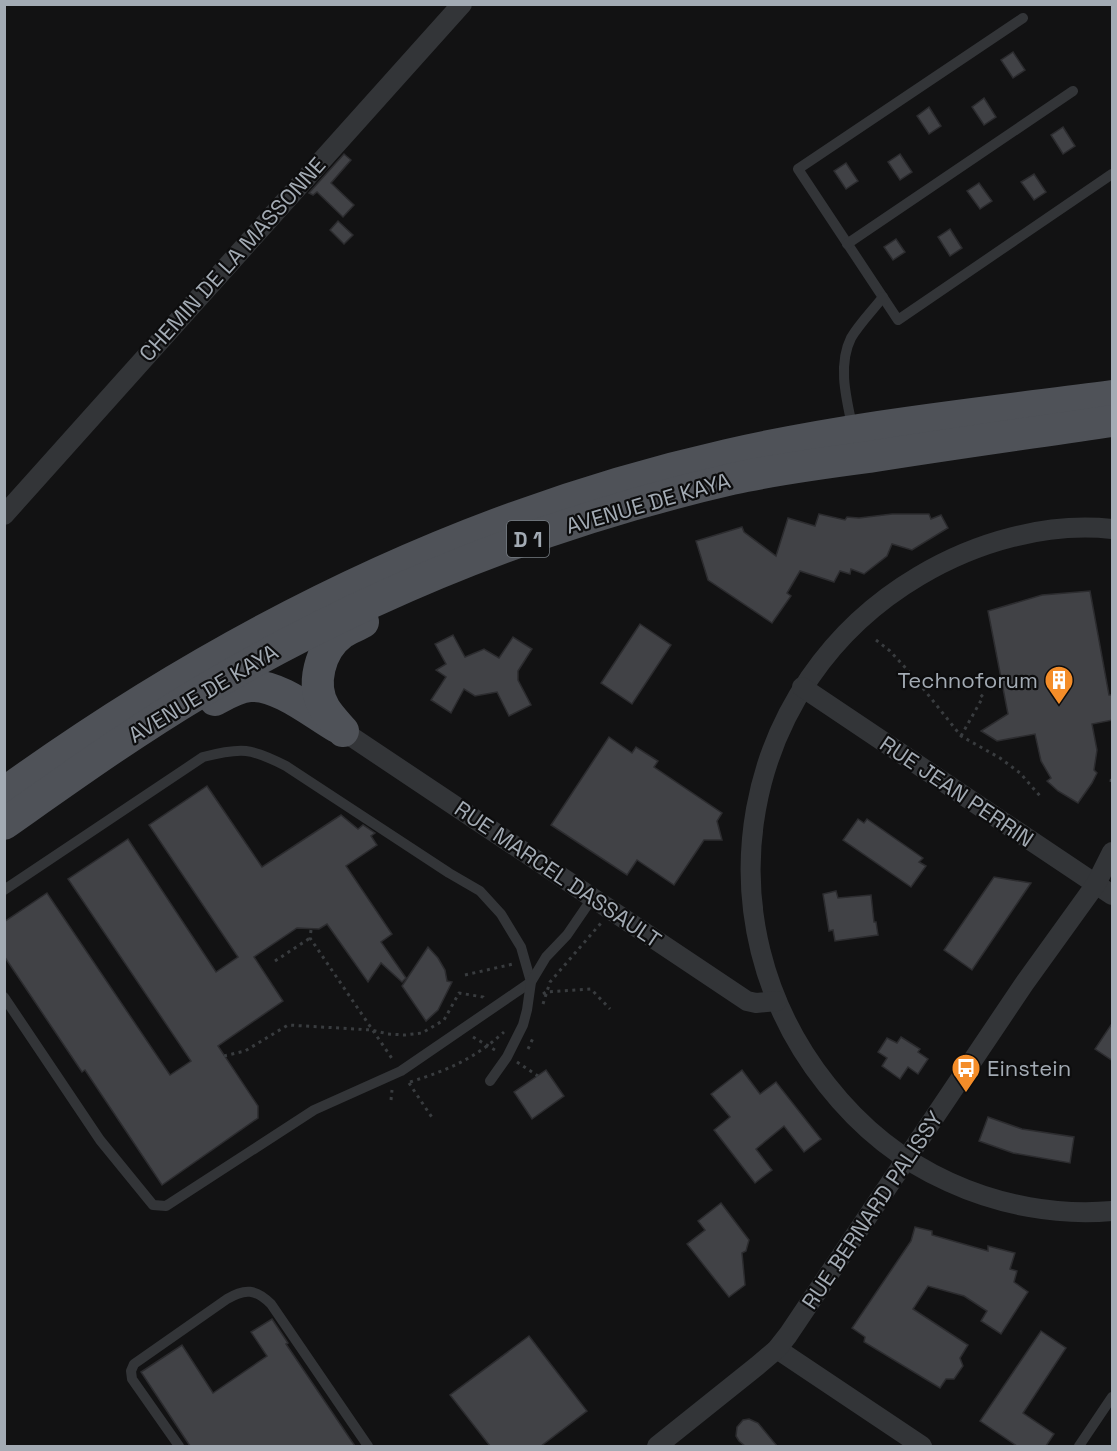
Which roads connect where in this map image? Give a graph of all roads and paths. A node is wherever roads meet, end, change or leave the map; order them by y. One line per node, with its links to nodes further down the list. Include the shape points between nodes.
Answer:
1 (462, 4): 11 (street, CHEMIN DE LA MASSONNE)
2 (1023, 18): 5 (lane, via 798,169)
3 (1073, 91): 5 (lane)
4 (1113, 174): 6 (lane, via 898,320)
5 (847, 244): 6 (lane)
6 (883, 297): 9 (lane, via 851,339 846,357 844,384)
7 (1113, 396): 9 (main road, AVENUE DE KAYA / D 1)
8 (1113, 421): 10 (main road, AVENUE DE KAYA / D 1)
9 (853, 430): 21 (main road, AVENUE DE KAYA / D 1, via 729,454 621,482 494,525 391,567 313,603 190,670 104,723)
10 (735, 478): 16 (main road, via 444,584 342,633 323,657 317,681 324,708); 20 (main road, AVENUE DE KAYA / D 1, via 564,526 401,589 269,653 200,692)
11 (4, 515)
12 (1113, 529): 14 (street, via 1052,530 1011,537 937,565 901,586 864,615 831,648)
13 (876, 640): 17 (path, via 914,677)
14 (802, 687): 25 (street, RUE JEAN PERRIN); 36 (street, via 767,767 751,837 753,912 762,957)
15 (979, 693): 17 (path, via 983,697)
16 (343, 731): 20 (main road, via 282,693 248,686 232,691); 28 (street, RUE MARCEL DASSAULT)
17 (961, 736): 22 (path, via 1020,773)
18 (1113, 775): 19 (path)
19 (1111, 782)
20 (50, 792): 23 (main road, AVENUE DE KAYA / D 1)
21 (4, 793)
22 (1040, 796)
23 (4, 824)
24 (1113, 852): 25 (street, RUE BERNARD PALISSY)
25 (1096, 884): 27 (street, RUE JEAN PERRIN); 51 (street, RUE BERNARD PALISSY)
26 (4, 890): 33 (lane, via 203,757 229,750 257,752 286,766 480,891 501,914 520,947)
27 (1113, 896)
28 (593, 897): 29 (street, RUE MARCEL DASSAULT); 33 (lane)
29 (613, 911): 36 (street, RUE MARCEL DASSAULT, via 747,1001); 37 (path, via 550,982)
30 (311, 930): 31 (path)
31 (310, 938): 32 (path); 39 (path)
32 (274, 961)
33 (531, 982): 40 (lane); 44 (lane, via 523,1025)
34 (459, 993): 38 (path)
35 (4, 997): 46 (lane, via 100,1140 153,1205 166,1206 314,1110)
36 (777, 1001): 51 (street, via 816,1072 843,1106 873,1135)
37 (542, 1011)
38 (444, 1020): 39 (path, via 422,1033 388,1034); 40 (path)
39 (372, 1030): 43 (path, via 288,1025 245,1051); 46 (path)
40 (461, 1030): 44 (path); 46 (lane)
41 (537, 1031): 42 (path)
42 (525, 1054)
43 (224, 1056)
44 (507, 1057): 45 (path); 49 (lane)
45 (519, 1063): 47 (path); 48 (path)
46 (400, 1071): 50 (path)
47 (514, 1071)
48 (538, 1076)
49 (490, 1081)
50 (433, 1119)
51 (907, 1159): 52 (street, via 934,1175 990,1197 1038,1209 1087,1214); 53 (street, RUE BERNARD PALISSY)
52 (1113, 1211)
53 (777, 1349): 57 (street, RUE BERNARD PALISSY); 58 (street)
54 (1112, 1401): 59 (lane)
55 (179, 1446): 56 (lane, via 132,1379 134,1364 227,1299 250,1290 271,1304)
56 (368, 1446)
57 (657, 1446)
58 (922, 1446)
59 (1079, 1446)

